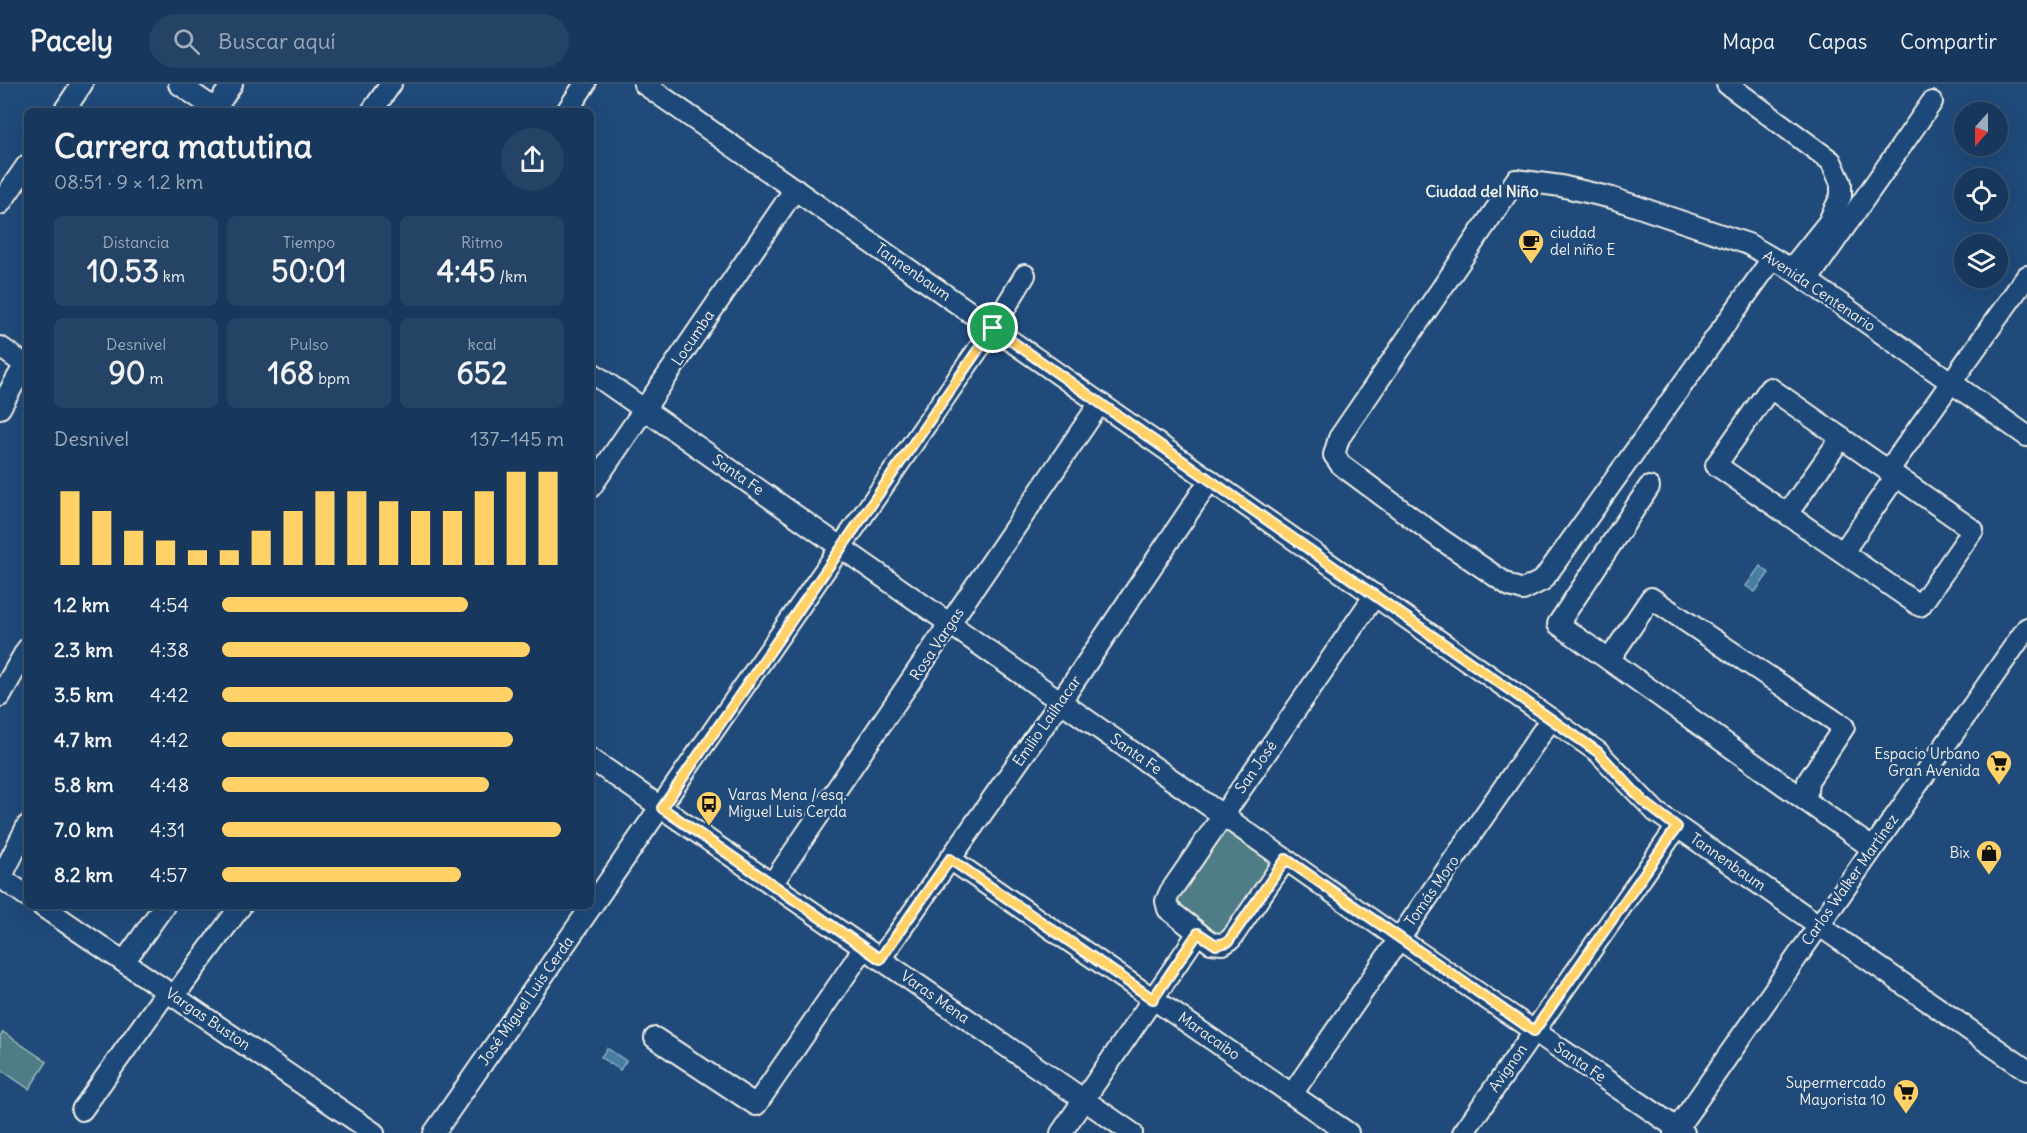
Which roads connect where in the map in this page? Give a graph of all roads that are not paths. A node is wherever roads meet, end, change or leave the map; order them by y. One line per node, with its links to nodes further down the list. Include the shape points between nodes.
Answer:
1 (82, 84): 9 (street)
2 (179, 84): 10 (street)
3 (232, 84): 11 (street)
4 (391, 84): 12 (street)
5 (585, 84): 13 (street)
6 (644, 84): 15 (street, Tannenbaum)
7 (1727, 84): 18 (street, via 1831,161 1841,183 1841,196 1828,222)
8 (1932, 102): 21 (street)
9 (66, 108)
10 (212, 108)
11 (216, 108)
12 (374, 108)
13 (569, 108)
14 (24, 169): 16 (street)
15 (795, 189): 22 (street, Tannenbaum); 30 (street, Locumba)
16 (0, 204)
17 (1772, 259): 17 (street, Avenida Centenario, via 1748,244 1673,217 1561,186 1516,180 1339,438 1334,455 1341,465 1442,540 1510,586 1523,590 1542,580); 18 (street, Avenida Centenario)
18 (1791, 269): 21 (street, Avenida Centenario)
19 (1024, 275): 22 (street, José Miguel Luis Cerda)
20 (2027, 276): 27 (street)
21 (1807, 281): 27 (street, Avenida Centenario)
22 (993, 328): 28 (street, Tannenbaum); 38 (street, José Miguel Luis Cerda)
23 (0, 347): 24 (street)
24 (24, 363)
25 (24, 367): 29 (street)
26 (594, 374): 30 (street, Santa Fe)
27 (1951, 382): 31 (street, Avenida Centenario); 33 (street)
28 (1100, 403): 34 (street, Tannenbaum); 41 (street, Rosa Vargas)
29 (0, 408)
30 (644, 410): 35 (street, Locumba); 38 (street, Santa Fe)
31 (2027, 436)
32 (1841, 438): 33 (street); 37 (street); 37 (street, via 1770,388 1716,465)
33 (1892, 474): 39 (street); 39 (street, via 1973,530 1920,606)
34 (1210, 480): 40 (street, Tannenbaum); 46 (street, Emilio Lailhacar)
35 (594, 483)
36 (1649, 487): 44 (street, via 1558,624)
37 (1787, 514): 39 (street)
38 (841, 547): 41 (street, Santa Fe); 50 (street, José Miguel Luis Cerda)
39 (1843, 552)
40 (1375, 595): 47 (street, Tannenbaum); 51 (street, San José)
41 (951, 624): 46 (street, Santa Fe); 58 (street, Rosa Vargas)
42 (2027, 628): 54 (street, Carlos Walker Martínez)
43 (24, 654): 45 (street)
44 (1609, 660): 49 (street); 49 (street, via 1651,598 1844,727 1808,781)
45 (0, 696)
46 (1061, 701): 51 (street, Santa Fe); 55 (street, Emilio Lailhacar)
47 (1551, 719): 52 (street, Tannenbaum, via 1607,759 1644,802); 67 (street, Tomás Moro)
48 (594, 761): 50 (street, Varas Mena)
49 (1806, 801): 54 (street)
50 (662, 808): 58 (street, Varas Mena); 60 (street, José Miguel Luis Cerda)
51 (1223, 815): 56 (street, Santa Fe); 66 (street, San José, via 1167,898 1170,912)
52 (1677, 827): 65 (street, Tannenbaum); 72 (street, Avignon)
53 (24, 832): 57 (street)
54 (1872, 848): 65 (street, Carlos Walker Martínez)
55 (950, 859): 68 (street, Emilio Lailhacar); 71 (street, Maracaibo)
56 (1286, 859): 66 (street, San José, via 1228,942 1216,945); 67 (street, Santa Fe)
57 (1, 878): 59 (street)
58 (772, 884): 68 (street, Varas Mena)
59 (24, 894)
60 (594, 905)
61 (46, 909): 69 (street, Vargas Buston)
62 (162, 909): 69 (street)
63 (240, 909): 70 (street)
64 (591, 909): 80 (street, José Miguel Luis Cerda)
65 (1817, 925): 74 (street, Tannenbaum); 78 (street, Carlos Walker Martínez)
66 (1198, 933): 71 (street)
67 (1399, 939): 72 (street, Santa Fe); 75 (street, Tomás Moro)
68 (872, 954): 73 (street, Emilio Lailhacar, via 756,1105); 76 (street, Varas Mena)
69 (124, 962): 70 (street, Vargas Buston)
70 (171, 994): 77 (street); 79 (street, Vargas Buston)
71 (1153, 999): 75 (street, Maracaibo); 76 (street)
72 (1534, 1031): 78 (street, Santa Fe); 84 (street, Avignon)
73 (655, 1038)
74 (2027, 1070)
75 (1292, 1094): 83 (street, Maracaibo)
76 (1084, 1100): 81 (street); 82 (street, Varas Mena)
77 (82, 1110)
78 (1678, 1131)
79 (374, 1133)
80 (434, 1133)
81 (1061, 1133)
82 (1132, 1133)
83 (1348, 1133)
84 (1463, 1133)

